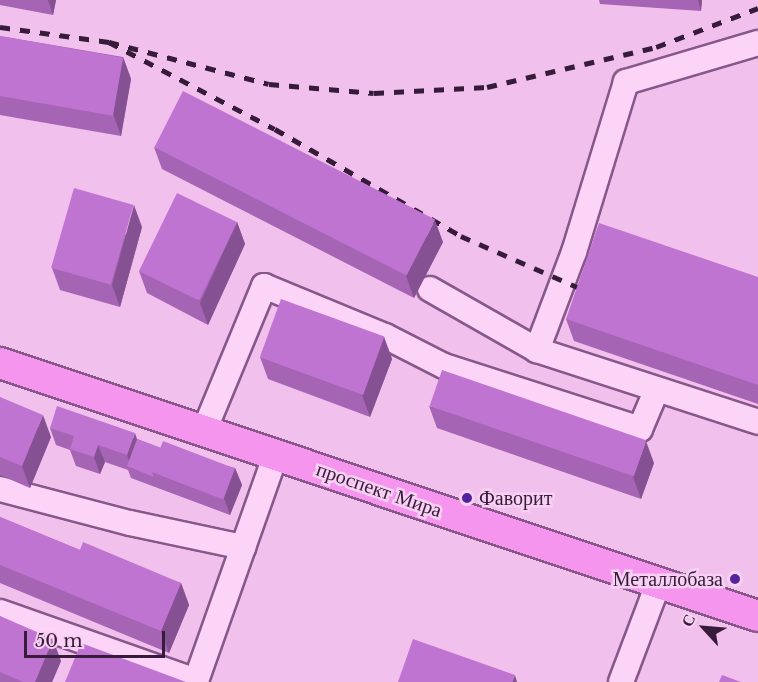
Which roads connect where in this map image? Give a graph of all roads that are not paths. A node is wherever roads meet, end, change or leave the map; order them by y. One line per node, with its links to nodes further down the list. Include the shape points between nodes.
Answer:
1 (758, 43): 3 (lane, via 626,82 574,252)
2 (430, 289): 3 (lane)
3 (537, 350): 5 (lane)
4 (0, 363): 7 (main road, проспект Мира)
5 (657, 389): 6 (lane); 7 (lane, via 640,429 444,366 385,336 264,286)
6 (758, 422)
7 (204, 431): 8 (main road, проспект Мира)
8 (276, 454): 10 (lane); 11 (main road, проспект Мира)
9 (0, 489): 10 (lane, via 130,524)
10 (243, 547): 12 (lane, via 196,681)
11 (657, 584): 13 (main road, проспект Мира); 14 (lane)
12 (0, 612)
13 (758, 616)
14 (621, 682)

